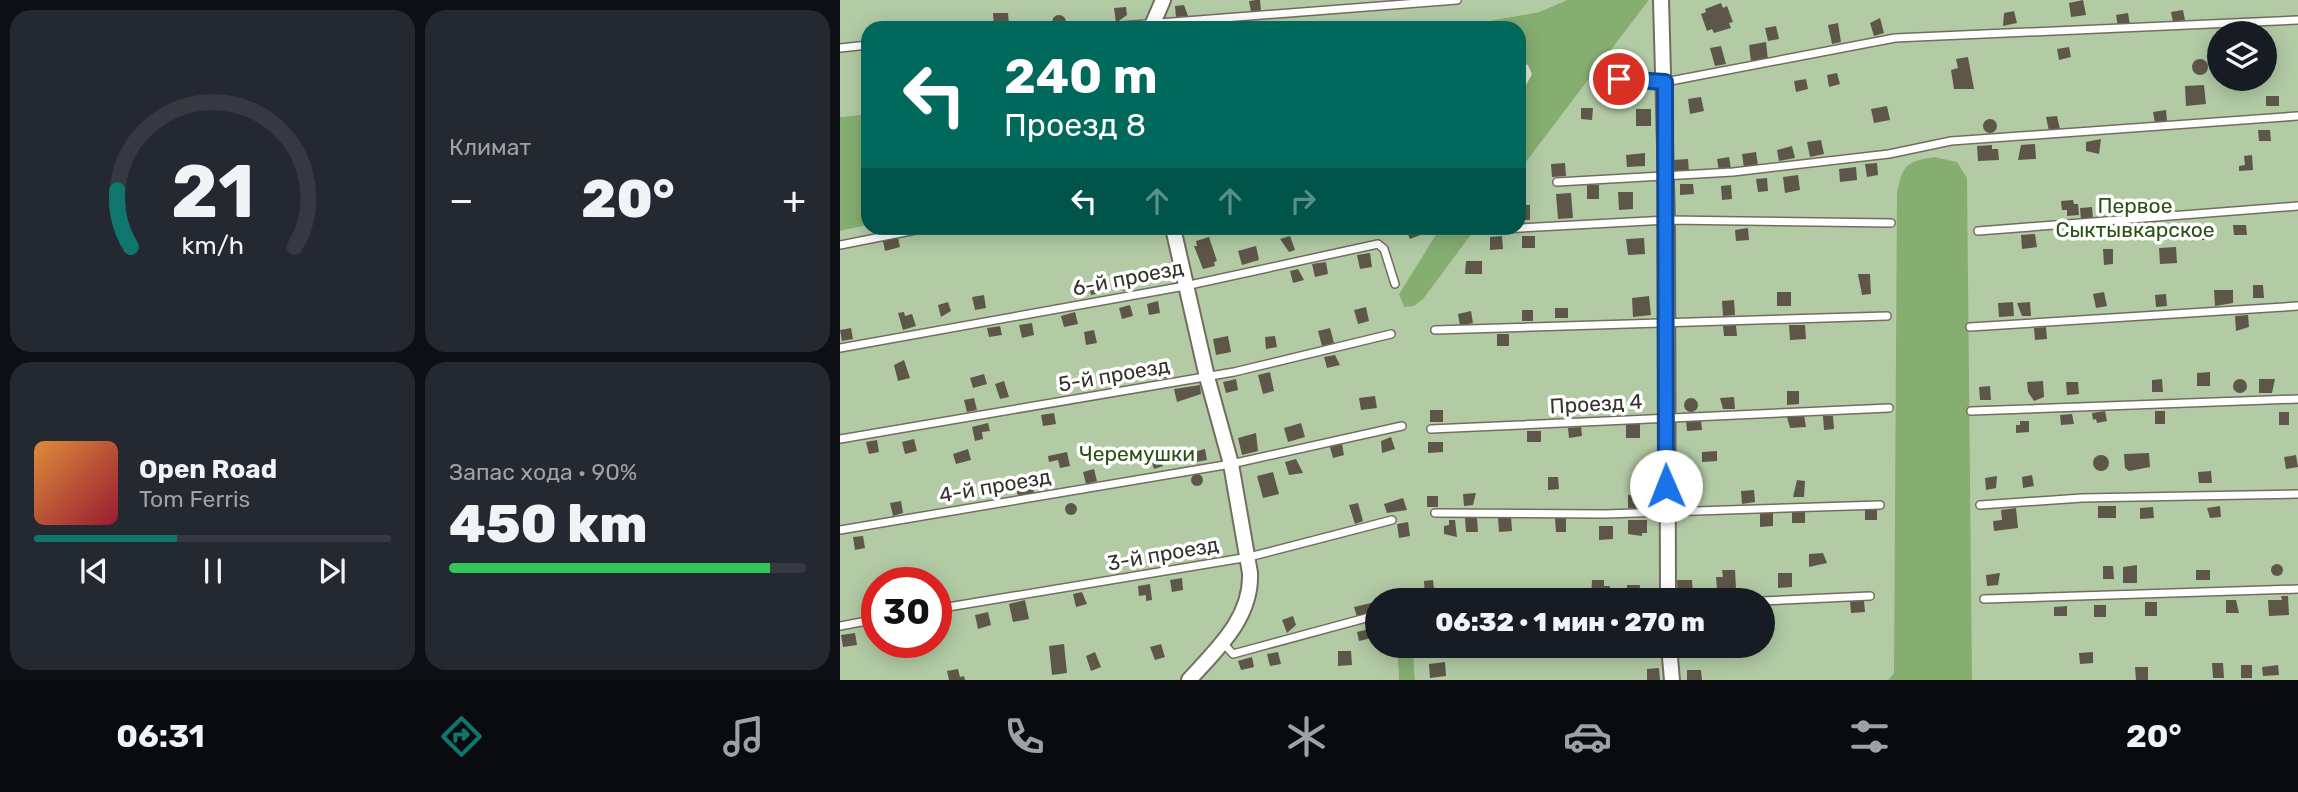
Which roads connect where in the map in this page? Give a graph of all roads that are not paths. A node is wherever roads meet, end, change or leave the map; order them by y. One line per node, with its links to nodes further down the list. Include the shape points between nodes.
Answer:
1 (1163, 0): 5 (street)
2 (1457, 0): 6 (lane)
3 (1661, 0): 10 (street)
4 (2298, 20): 10 (lane, via 1895,38)
5 (1153, 21)
6 (1210, 21)
7 (861, 46): 8 (lane)
8 (840, 48)
9 (1619, 79): 10 (lane)
10 (1665, 82): 12 (street)
11 (2298, 116): 12 (lane, via 1951,141 1889,155)
12 (1664, 178): 13 (lane); 15 (street)
13 (1557, 182)
14 (2298, 206): 18 (lane)
15 (1667, 220): 16 (lane); 17 (lane); 26 (street)
16 (1891, 223)
17 (1526, 228)
18 (1978, 231)
19 (893, 235): 21 (lane)
20 (1174, 235): 23 (street)
21 (840, 246)
22 (1395, 284): 23 (lane, 6-й проезд, via 1384,249 1378,244)
23 (1185, 286): 30 (lane, 6-й проезд); 31 (street)
24 (2298, 306): 27 (lane)
25 (1887, 316): 26 (lane)
26 (1665, 324): 28 (lane); 35 (street)
27 (1970, 327)
28 (1435, 330)
29 (1391, 334): 31 (lane, 5-й проезд)
30 (840, 348)
31 (1207, 377): 38 (lane, 5-й проезд); 39 (street)
32 (2298, 399): 34 (lane)
33 (1889, 408): 35 (lane, Проезд 4)
34 (1971, 411)
35 (1665, 417): 37 (lane, Проезд 4); 43 (street)
36 (1402, 426): 39 (lane, 4-й проезд)
37 (1431, 429)
38 (840, 439)
39 (1231, 464): 46 (lane, 4-й проезд); 47 (street)
40 (2298, 494): 42 (lane)
41 (1880, 505): 43 (lane)
42 (1980, 505)
43 (1666, 509): 44 (lane, via 1605,514); 48 (street)
44 (1435, 513)
45 (1392, 520): 47 (lane, 3-й проезд)
46 (840, 530)
47 (1249, 557): 53 (lane, 3-й проезд); 57 (street, via 1248,599)
48 (1668, 588)
49 (2298, 589): 51 (lane)
50 (1870, 596): 52 (lane)
51 (1984, 599)
52 (1775, 600)
53 (952, 606)
54 (1365, 618): 57 (lane, via 1233,654)
55 (861, 623): 56 (lane)
56 (840, 626)
57 (1223, 643): 59 (street)
58 (1671, 658): 60 (street)
59 (1189, 680)
60 (1672, 680)

